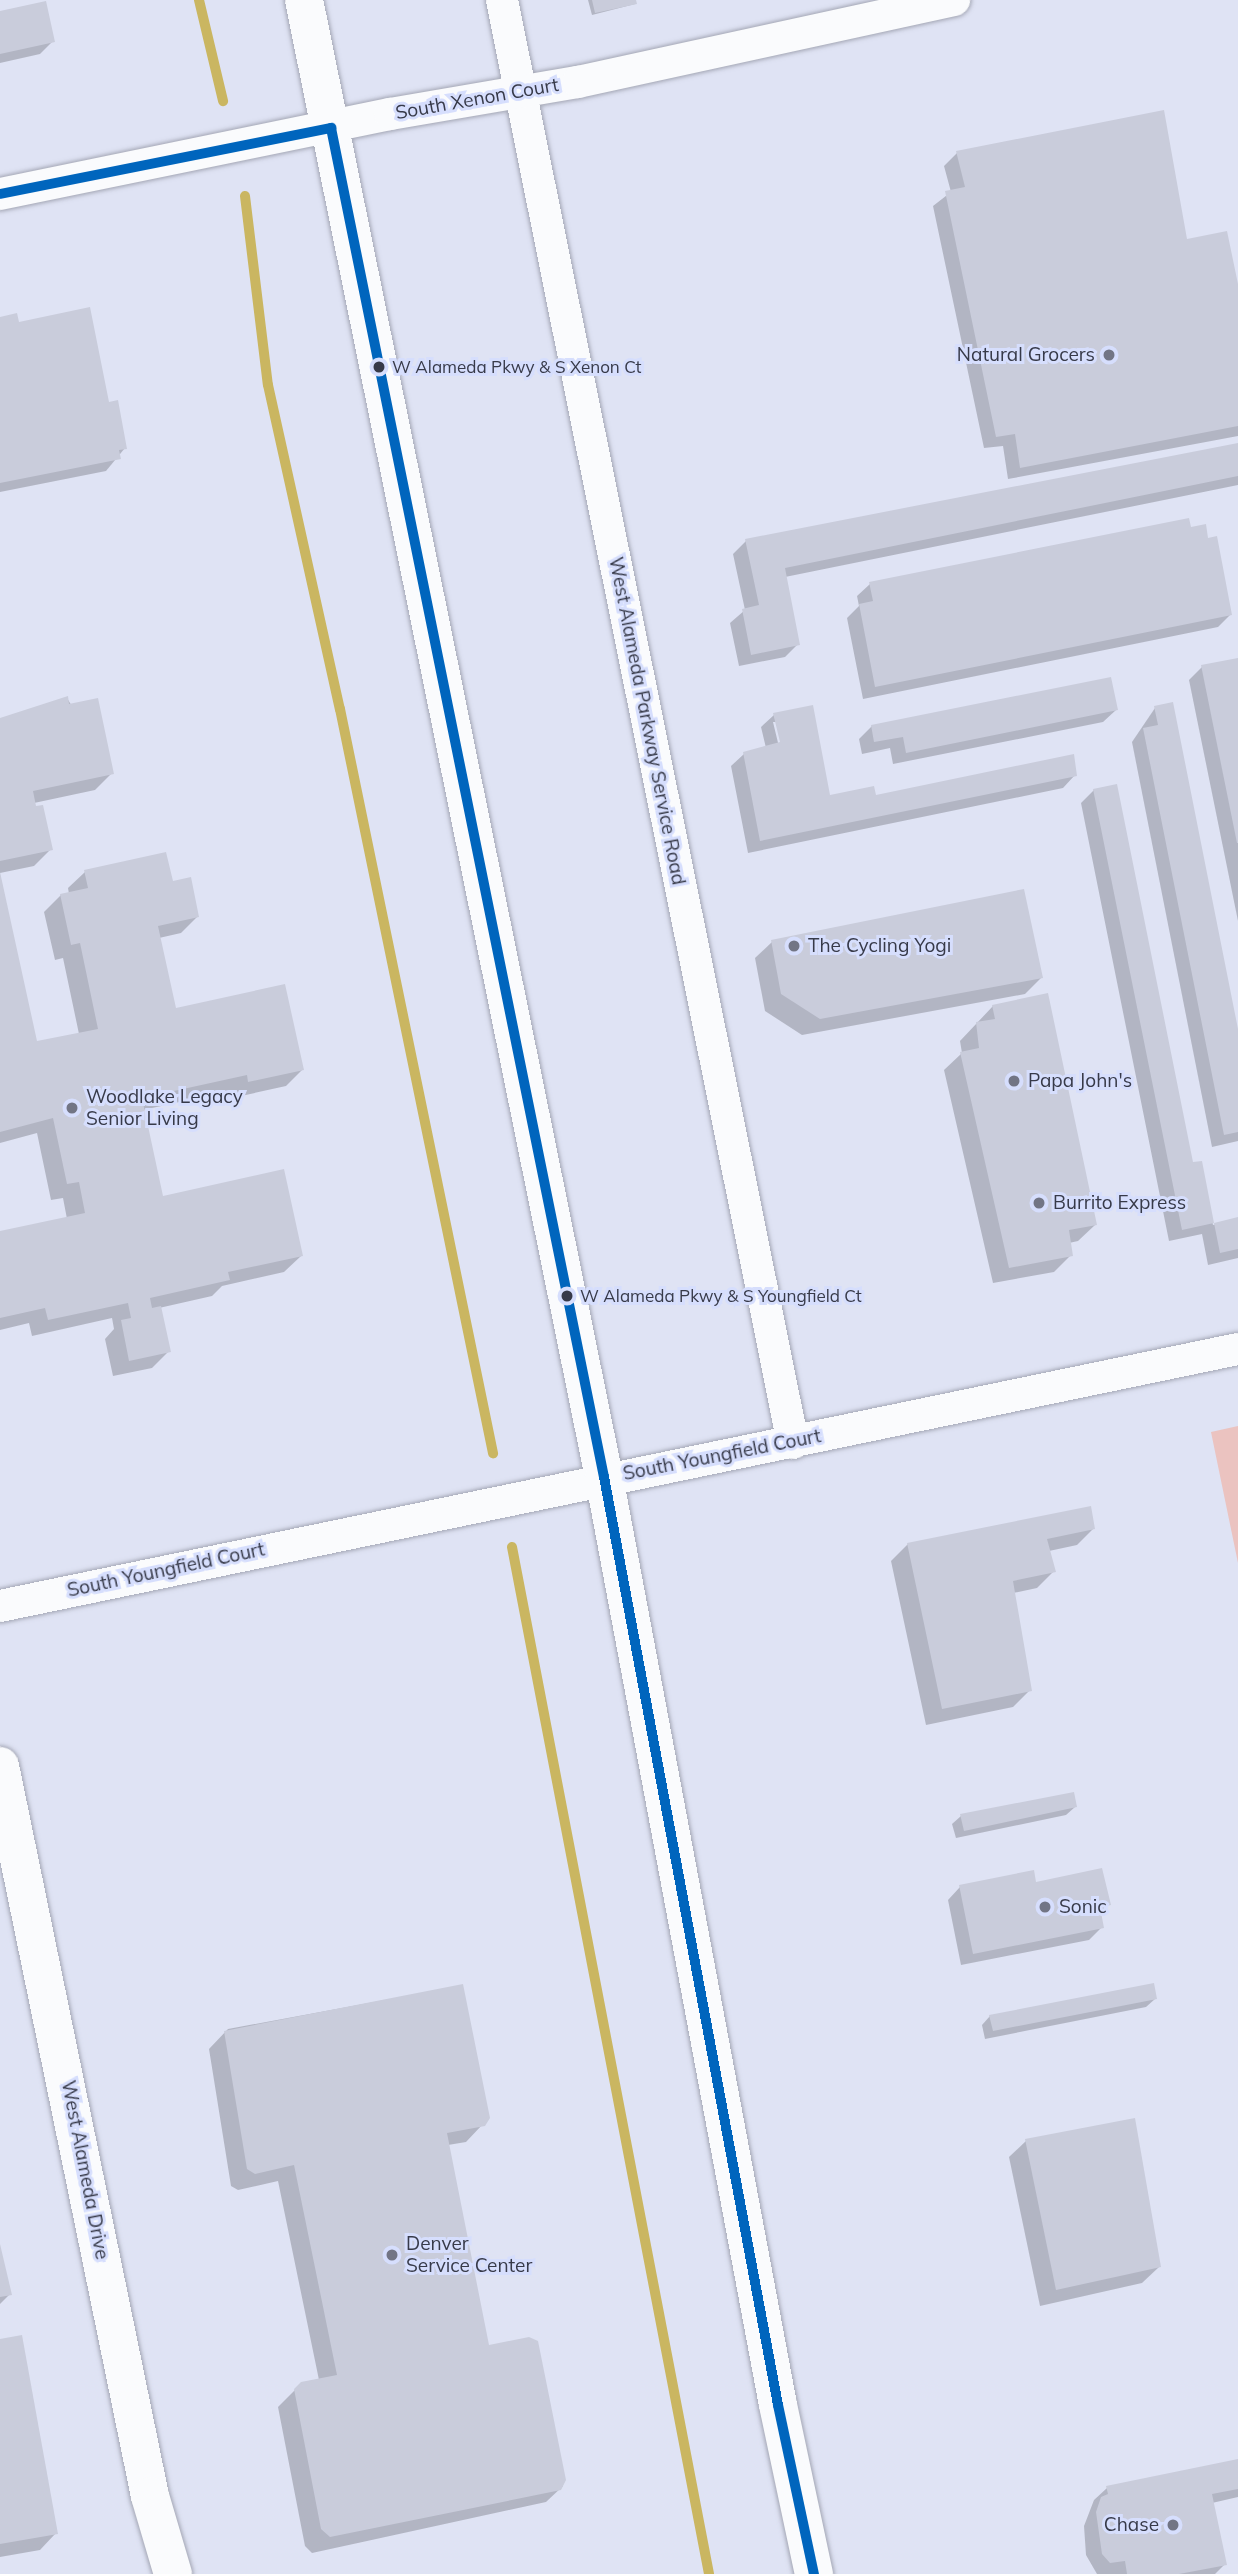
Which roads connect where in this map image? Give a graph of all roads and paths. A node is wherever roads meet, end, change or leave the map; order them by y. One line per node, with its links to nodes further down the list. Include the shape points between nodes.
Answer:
1 (304, 0): 5 (main road)
2 (502, 0): 4 (street, West Alameda Parkway Service Road)
3 (954, 0): 4 (street, South Xenon Court)
4 (520, 93): 5 (street, South Xenon Court); 8 (street, West Alameda Parkway Service Road)
5 (331, 128): 6 (street, South Xenon Court); 9 (main road)
6 (0, 194)
7 (1238, 1349): 8 (street, South Youngfield Court)
8 (793, 1443): 9 (street, South Youngfield Court)
9 (604, 1477): 10 (street, South Youngfield Court); 13 (main road, via 775,2391)
10 (0, 1606)
11 (0, 1766): 12 (main road, West Alameda Drive, via 150,2496)
12 (173, 2574)
13 (814, 2574)

